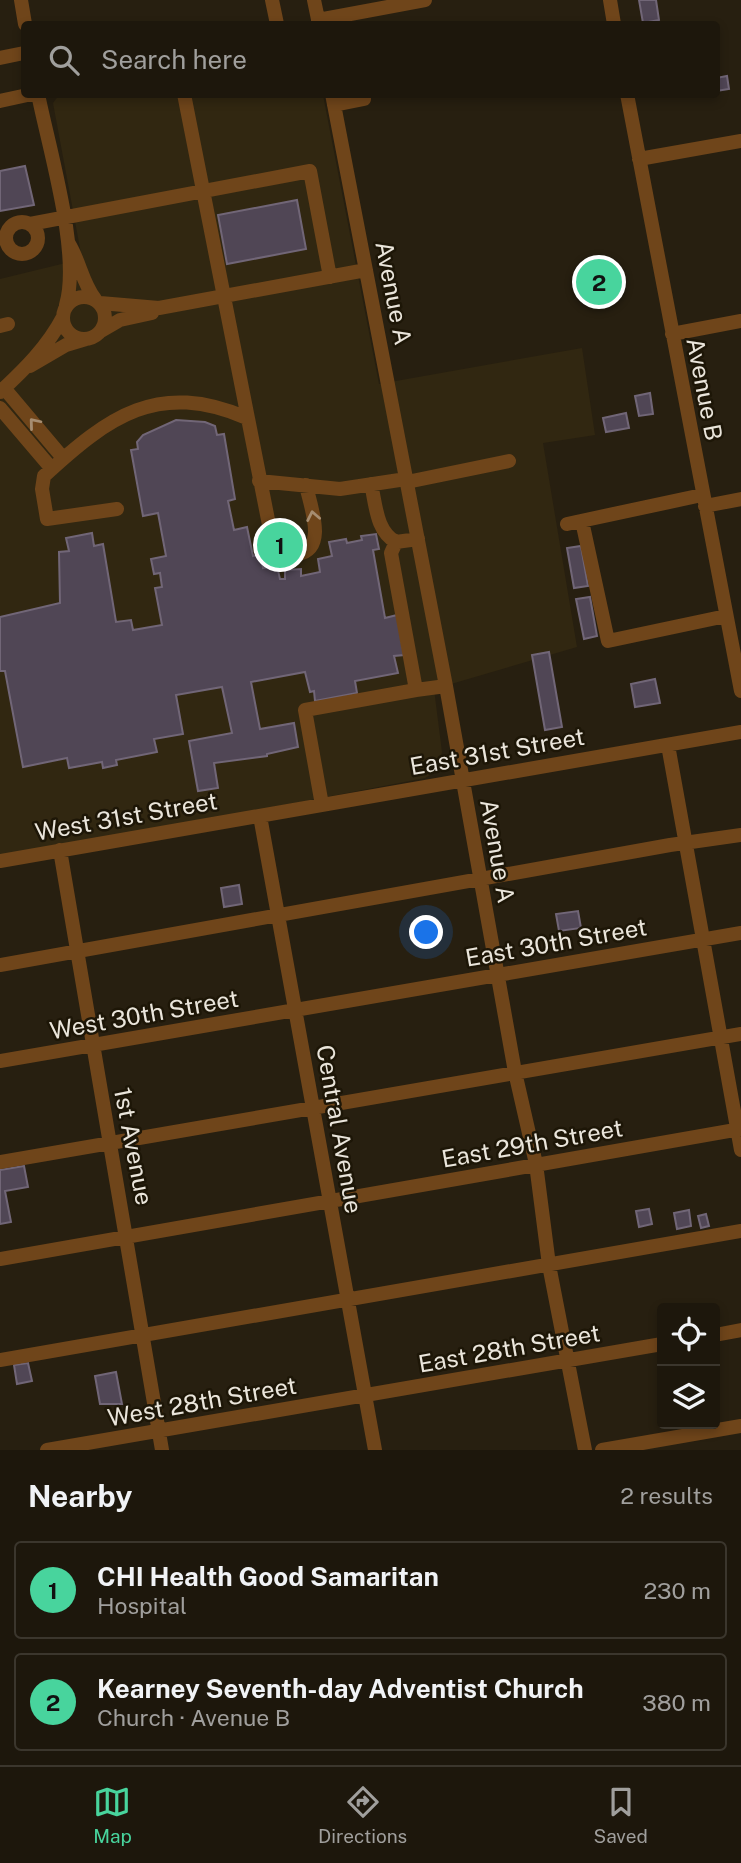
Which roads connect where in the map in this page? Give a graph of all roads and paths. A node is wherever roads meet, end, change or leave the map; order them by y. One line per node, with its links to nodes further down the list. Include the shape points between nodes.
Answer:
1 (21, 0): 6 (street)
2 (272, 0): 7 (street)
3 (314, 0): 8 (street)
4 (425, 0): 9 (street)
5 (610, 0): 10 (street)
6 (24, 21)
7 (276, 21)
8 (319, 21)
9 (324, 21)
10 (614, 21)
11 (21, 54): 12 (street)
12 (0, 58)
13 (21, 96): 19 (street)
14 (39, 98): 23 (street)
15 (185, 98): 22 (street)
16 (628, 98): 21 (street, Avenue B)
17 (364, 99): 18 (street)
18 (333, 100): 26 (street, Avenue A)
19 (0, 101)
20 (741, 141): 21 (street)
21 (639, 159): 34 (street, Avenue B)
22 (203, 191): 23 (street); 27 (street, via 310,171); 28 (street)
23 (64, 217): 24 (street); 25 (street)
24 (30, 224)
25 (69, 244): 29 (street, via 84,284); 31 (street, via 70,288)
26 (366, 270): 27 (street); 43 (street, Avenue A)
27 (330, 277): 28 (street)
28 (224, 298): 30 (street); 39 (street)
29 (97, 301): 30 (street); 31 (street, via 78,297); 33 (street, via 105,314)
30 (159, 308): 33 (street)
31 (64, 311): 35 (street, via 69,333); 36 (street, via 50,339)
32 (741, 321): 34 (street)
33 (101, 331): 35 (street)
34 (671, 334): 48 (street, Avenue B)
35 (86, 339): 36 (street)
36 (25, 369): 37 (street)
37 (2, 390): 40 (street, one-way to 37)
38 (0, 408): 42 (street)
39 (247, 418): 40 (street, via 215,404 191,400 147,407 113,420); 44 (street)
40 (63, 458): 42 (street)
41 (509, 461): 43 (street)
42 (52, 469): 49 (street, via 44,476 42,489 47,519)
43 (406, 480): 45 (street); 50 (street, Avenue A)
44 (259, 481): 46 (street); 46 (street, one-way to 46, via 273,545 294,555 310,550 314,543)
45 (371, 484): 46 (street, via 340,489); 51 (street, via 381,528)
46 (306, 485)
47 (741, 499): 48 (street)
48 (704, 501): 52 (street, Avenue B); 52 (street, via 574,522 608,641)
49 (117, 509)
50 (418, 539): 51 (street); 53 (street, Avenue A)
51 (396, 542): 54 (street, via 391,553)
52 (726, 616): 55 (street, Avenue B)
53 (446, 686): 54 (street); 58 (street, Avenue A)
54 (416, 690): 59 (street, via 305,710)
55 (741, 691)
56 (741, 732): 57 (street, East 31st Street)
57 (668, 745): 58 (street, East 31st Street); 62 (street)
58 (463, 780): 59 (street, East 31st Street); 65 (street, Avenue A)
59 (322, 805): 60 (street, East 31st Street)
60 (260, 816): 63 (street, West 31st Street); 66 (street, Central Avenue)
61 (741, 835): 62 (street)
62 (685, 843): 65 (street); 68 (street)
63 (60, 850): 64 (street, West 31st Street); 69 (street, 1st Avenue)
64 (0, 861)
65 (480, 878): 66 (street); 71 (street, Avenue A)
66 (279, 915): 69 (street); 72 (street, Central Avenue)
67 (741, 933): 68 (street, East 30th Street)
68 (702, 940): 71 (street, East 30th Street); 74 (street)
69 (76, 950): 70 (street); 75 (street, 1st Avenue)
70 (0, 965)
71 (497, 975): 72 (street, East 30th Street); 77 (street, Avenue A)
72 (296, 1010): 75 (street, West 30th Street); 78 (street, Central Avenue)
73 (741, 1034): 74 (street)
74 (720, 1038): 77 (street); 79 (street)
75 (92, 1046): 76 (street, West 30th Street); 80 (street, 1st Avenue)
76 (0, 1061)
77 (515, 1072): 78 (street); 83 (street, Avenue A)
78 (314, 1107): 80 (street); 84 (street, Central Avenue)
79 (739, 1130): 81 (street); 83 (street, East 29th Street)
80 (108, 1141): 82 (street); 86 (street, 1st Avenue)
81 (741, 1150)
82 (0, 1162)
83 (536, 1164): 84 (street, East 29th Street); 88 (street, Avenue A)
84 (331, 1201): 86 (street, East 29th Street); 89 (street, Central Avenue)
85 (741, 1231): 88 (street)
86 (128, 1237): 87 (street, East 29th Street); 92 (street, 1st Avenue)
87 (0, 1259)
88 (549, 1265): 89 (street); 95 (street, Avenue A)
89 (348, 1300): 92 (street); 96 (street, Central Avenue)
90 (741, 1330): 91 (street)
91 (720, 1334)
92 (141, 1336): 94 (street); 98 (street, 1st Avenue)
93 (657, 1345): 95 (street, East 28th Street)
94 (0, 1360)
95 (566, 1361): 96 (street, East 28th Street); 102 (street, Avenue A)
96 (364, 1396): 98 (street, West 28th Street); 101 (street, Central Avenue)
97 (741, 1426): 103 (street)
98 (158, 1431): 99 (street, West 28th Street); 100 (street, 1st Avenue)
99 (47, 1450)
100 (162, 1450)
101 (375, 1450)
102 (585, 1450)
103 (602, 1450)

